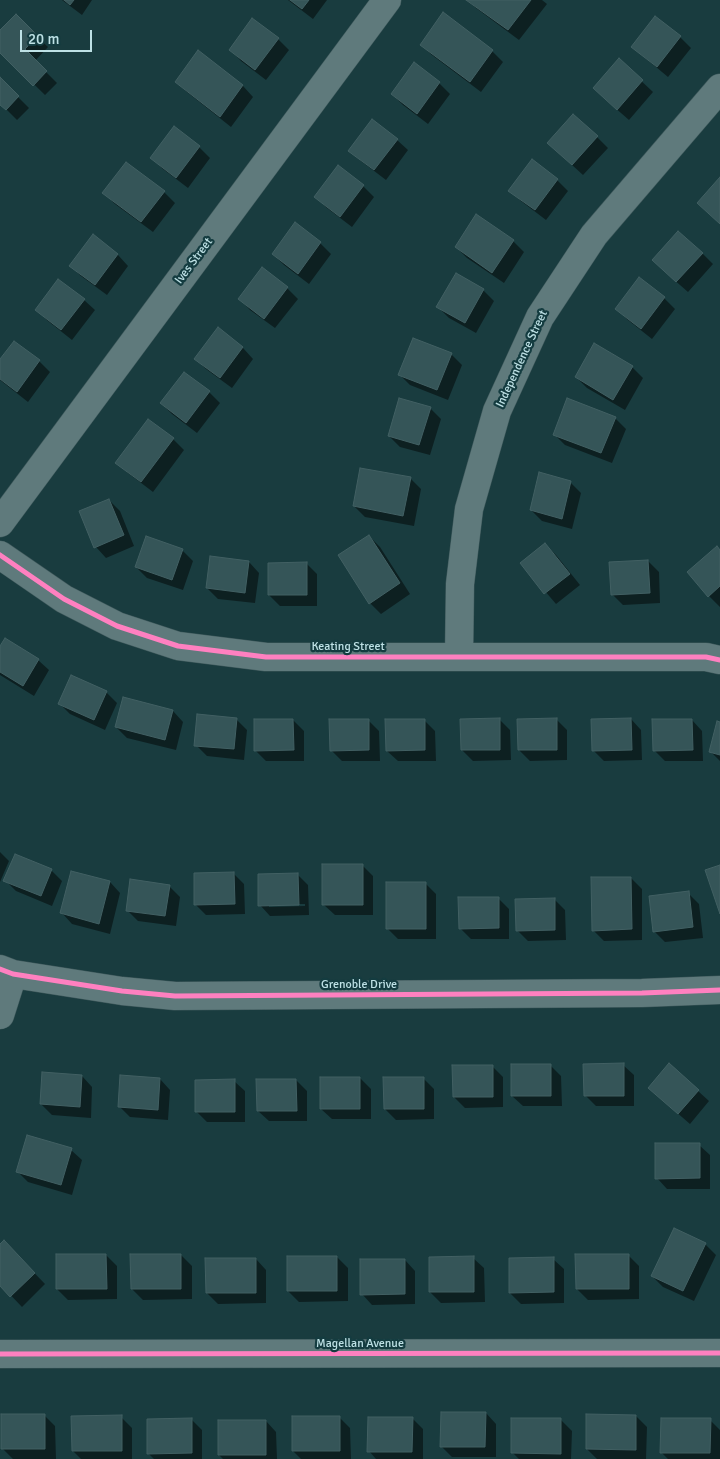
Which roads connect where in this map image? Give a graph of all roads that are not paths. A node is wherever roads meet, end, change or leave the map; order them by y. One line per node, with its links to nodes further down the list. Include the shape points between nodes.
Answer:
1 (387, 0): 3 (street, Ives Street)
2 (720, 88): 5 (street, Independence Street, via 594,235 540,317 497,411 469,509 460,584)
3 (0, 523)
4 (0, 555): 5 (street, Keating Street, via 64,599 117,626 178,646 266,656)
5 (459, 657): 6 (street, Keating Street)
6 (720, 660)
7 (6, 972): 8 (street, Grenoble Drive, via 122,991 175,996 642,994); 9 (street)
8 (720, 990)
9 (0, 1015)
10 (720, 1353): 11 (street, Magellan Avenue)
11 (0, 1354)

